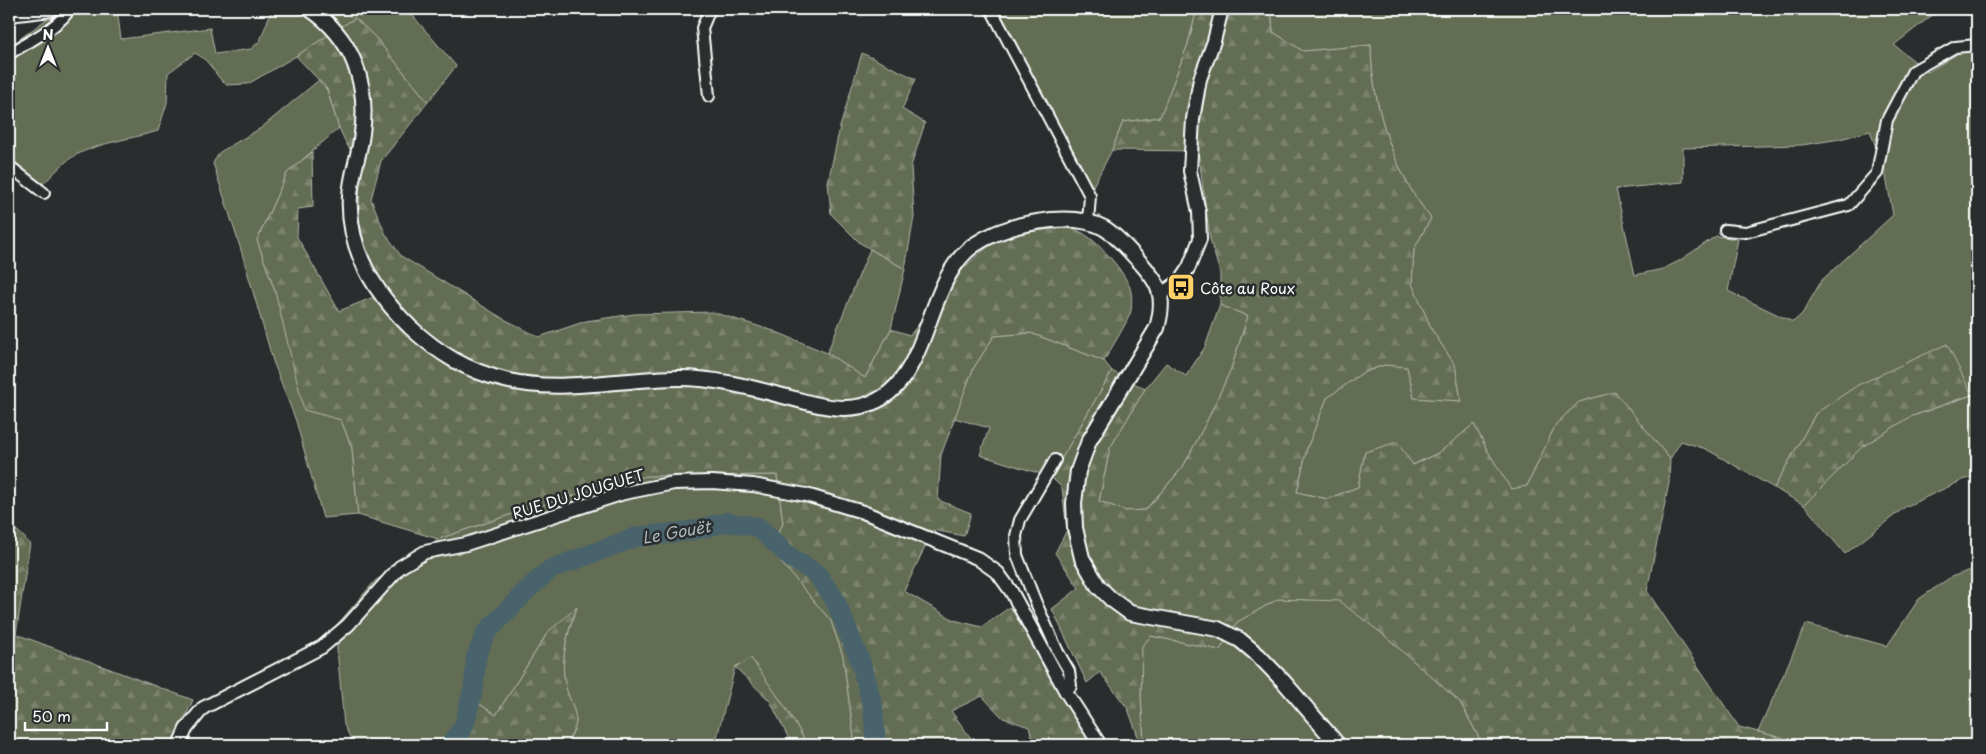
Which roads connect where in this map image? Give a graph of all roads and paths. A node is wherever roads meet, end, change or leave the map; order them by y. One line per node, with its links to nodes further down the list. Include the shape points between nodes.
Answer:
1 (51, 9): 9 (main road)
2 (69, 9): 11 (street, via 52,26)
3 (310, 9): 15 (main road, via 342,38 361,83 362,135 350,198 352,227 364,267 399,316 445,356 507,381 576,385 680,378 732,383 822,406 846,408 868,404 888,394 903,376 927,330 943,282 960,256 976,244 1032,223 1063,218)
4 (710, 9): 12 (street, via 702,28)
5 (991, 9): 15 (street, via 1090,196)
6 (1222, 9): 17 (street, via 1200,79 1193,119 1190,171 1199,212 1200,239 1179,282)
7 (1974, 9): 8 (street)
8 (1977, 11)
9 (9, 14)
10 (1977, 45): 16 (street, via 1955,47 1913,70 1887,120 1877,173 1849,205 1746,232)
11 (9, 54)
12 (709, 96)
13 (9, 166): 14 (street)
14 (44, 193)
15 (1088, 222): 17 (main road, via 1114,235 1142,264)
16 (1725, 230)
17 (1161, 294): 22 (main road, via 1162,309 1157,328 1089,441 1078,471 1075,528 1082,558 1098,586 1130,613 1218,629 1240,640 1284,682)
18 (1055, 460): 19 (street, via 1020,520 1016,536 1017,555 1069,671 1071,686)
19 (1066, 692): 20 (street, RUE DU JOUGUET, via 1011,591 998,573 977,558 863,512 806,495 753,485 674,483 624,494 466,544 425,552 400,568 348,626 322,647 203,708 186,729); 21 (street, RUE DU JOUGUET)
20 (179, 745)
21 (1100, 745)
22 (1338, 745)

